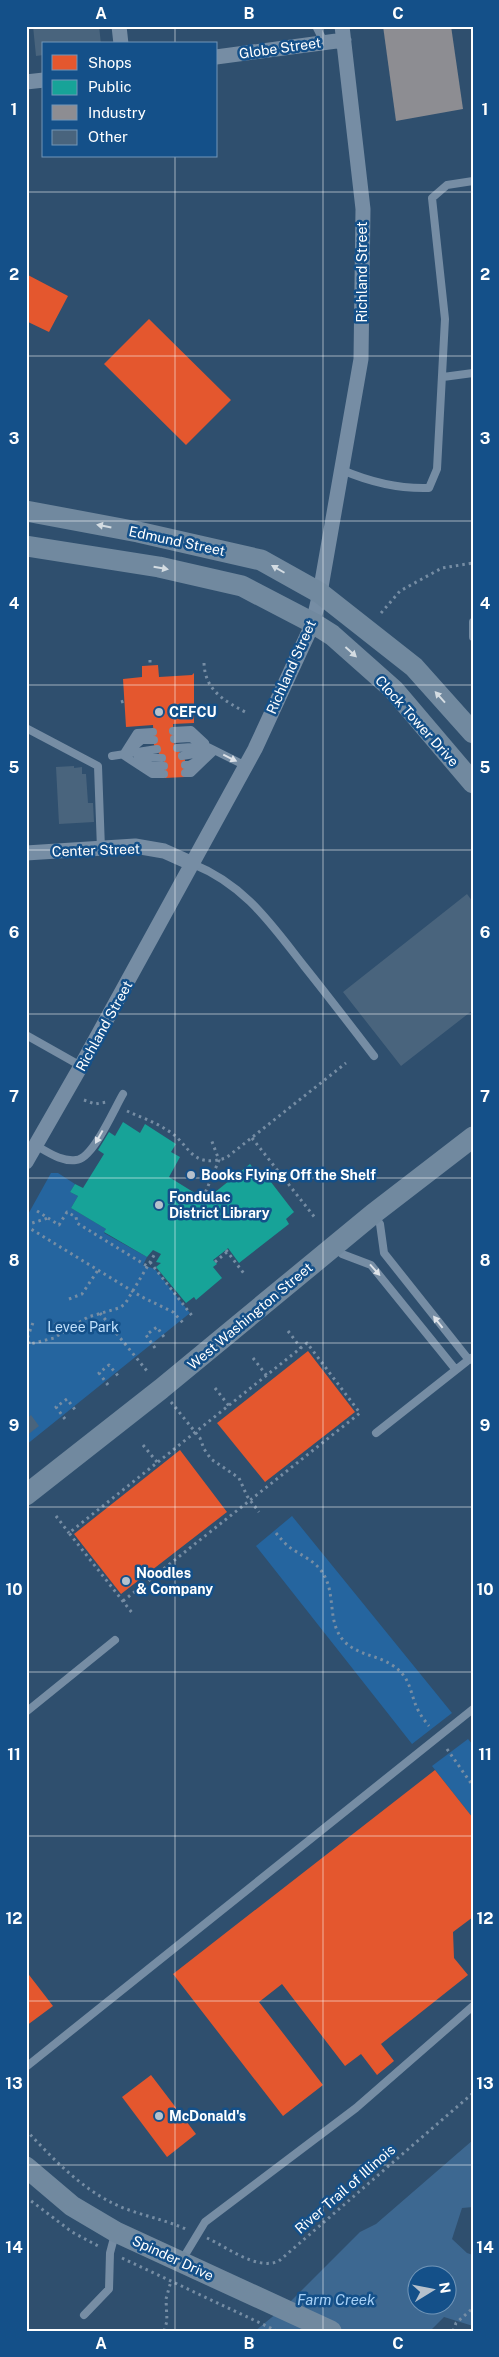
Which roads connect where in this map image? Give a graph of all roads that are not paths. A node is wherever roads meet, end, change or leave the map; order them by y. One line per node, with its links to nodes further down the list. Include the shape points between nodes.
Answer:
1 (119, 26): 4 (street)
2 (316, 26): 5 (lane)
3 (343, 33): 5 (street, Globe Street); 12 (street, Richland Street, via 362,219 361,359)
4 (121, 42)
5 (324, 42): 6 (street, Globe Street)
6 (218, 57)
7 (42, 80): 8 (street)
8 (26, 82)
9 (473, 181): 11 (lane, via 447,185 432,198 445,319)
10 (473, 373): 11 (lane)
11 (443, 377): 12 (lane, via 437,469 428,488 407,489)
12 (342, 470): 15 (street, Richland Street)
13 (26, 512): 15 (main road, Edmund Street, one-way to 13, via 261,560 138,532)
14 (26, 546): 16 (main road, one-way to 16, via 159,567 242,586)
15 (320, 593): 16 (street, Richland Street); 20 (main road, one-way to 15, via 414,667)
16 (313, 622): 29 (street, Richland Street); 31 (main road, Clock Tower Drive, one-way to 31, via 394,690)
17 (473, 622): 18 (lane)
18 (473, 638)
19 (26, 728): 32 (lane, via 98,766)
20 (473, 733)
21 (174, 735): 25 (lane, via 191,730)
22 (154, 736): 26 (lane, via 137,733)
23 (177, 748): 25 (lane)
24 (157, 749): 26 (lane)
25 (214, 751): 28 (lane); 29 (lane, one-way to 29); 30 (lane)
26 (123, 755): 26 (lane, via 146,759 164,766 152,774); 27 (lane)
27 (112, 756)
28 (182, 756)
29 (246, 766): 34 (street, Richland Street)
30 (185, 769)
31 (473, 784)
32 (101, 849): 33 (street, Center Street); 34 (street, Center Street, via 135,846 164,851)
33 (26, 853)
34 (193, 864): 36 (lane, via 216,874 241,892 264,915); 37 (street, Richland Street)
35 (26, 1035): 37 (lane)
36 (374, 1056)
37 (81, 1066): 40 (street, Richland Street)
38 (123, 1094): 40 (lane, one-way to 40, via 92,1150 83,1158 62,1159)
39 (473, 1137): 42 (main road, West Washington Street)
40 (35, 1145): 41 (street, Richland Street)
41 (26, 1162)
42 (373, 1214): 43 (main road, West Washington Street); 44 (lane, one-way to 42, via 384,1254 380,1224)
43 (334, 1246): 45 (lane, one-way to 45, via 342,1254 371,1265); 47 (main road, West Washington Street)
44 (471, 1359): 45 (lane)
45 (456, 1370): 46 (lane)
46 (376, 1433)
47 (26, 1495)
48 (115, 1640): 50 (lane)
49 (473, 1709): 52 (lane)
50 (26, 1712)
51 (473, 2006): 55 (lane, via 356,2108 205,2222)
52 (26, 2067)
53 (26, 2167): 54 (main road, Spinder Drive, via 72,2206)
54 (116, 2232): 55 (main road, Spinder Drive); 56 (lane, via 110,2253 109,2289)
55 (182, 2262): 57 (main road, Spinder Drive)
56 (84, 2315)
57 (331, 2331)

